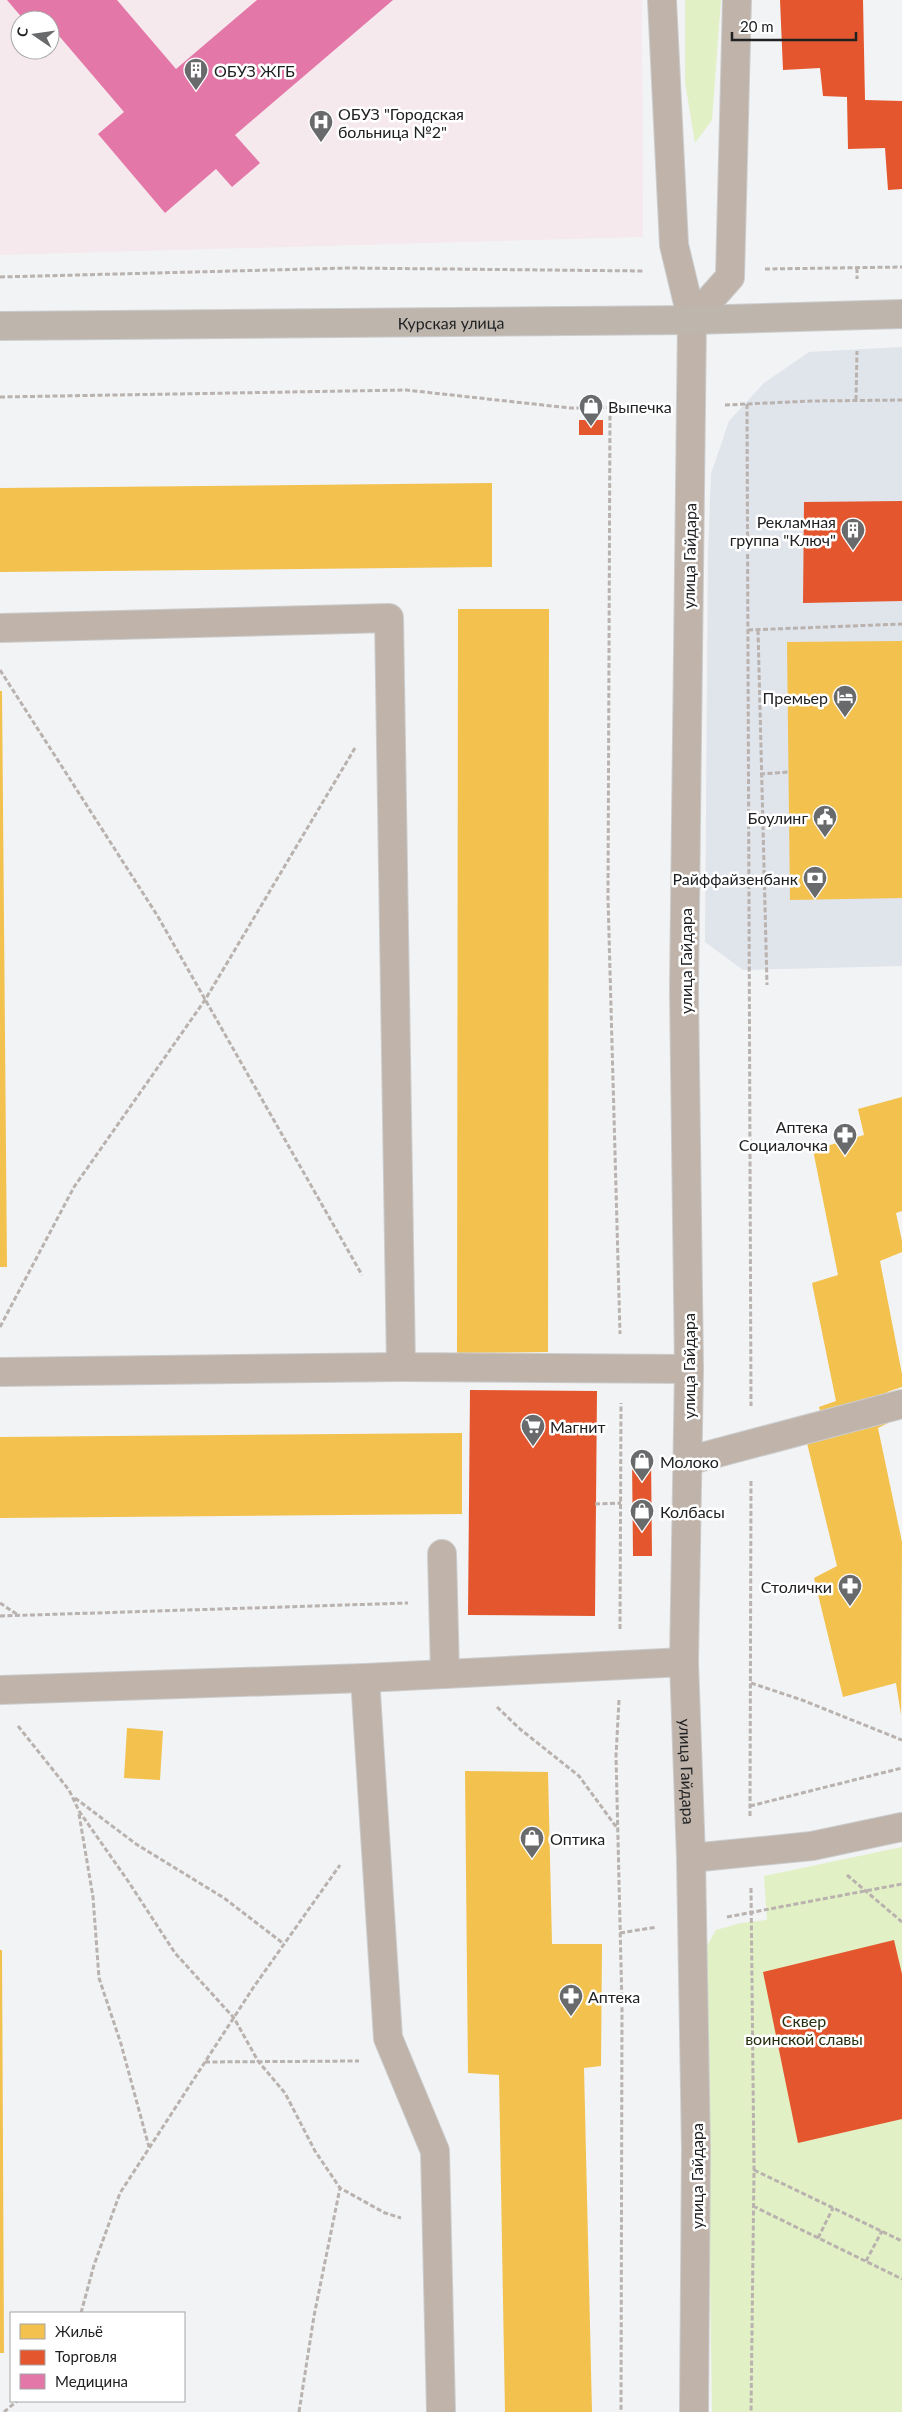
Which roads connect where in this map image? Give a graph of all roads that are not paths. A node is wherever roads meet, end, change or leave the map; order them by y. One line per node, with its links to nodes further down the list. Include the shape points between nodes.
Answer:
1 (662, 0): 4 (street, улица Гайдара, via 674,245)
2 (737, 0): 4 (street, via 730,277)
3 (902, 314): 4 (main road, Курская улица)
4 (692, 320): 5 (main road, Курская улица); 8 (street, улица Гайдара, via 684,990)
5 (0, 326)
6 (0, 628): 7 (street, via 389,618)
7 (401, 1367): 8 (street); 9 (street)
8 (688, 1369): 11 (street, улица Гайдара)
9 (0, 1372)
10 (902, 1404): 11 (street)
11 (687, 1461): 13 (street, улица Гайдара)
12 (442, 1554): 14 (street, via 443,1602)
13 (684, 1662): 14 (street); 18 (street, улица Гайдара)
14 (453, 1673): 15 (street)
15 (365, 1678): 16 (street); 19 (street, via 388,2038 435,2151)
16 (0, 1690)
17 (902, 1827): 18 (street, via 812,1846)
18 (691, 1858): 20 (street, улица Гайдара, via 696,2149)
19 (441, 2412)
20 (694, 2412)

